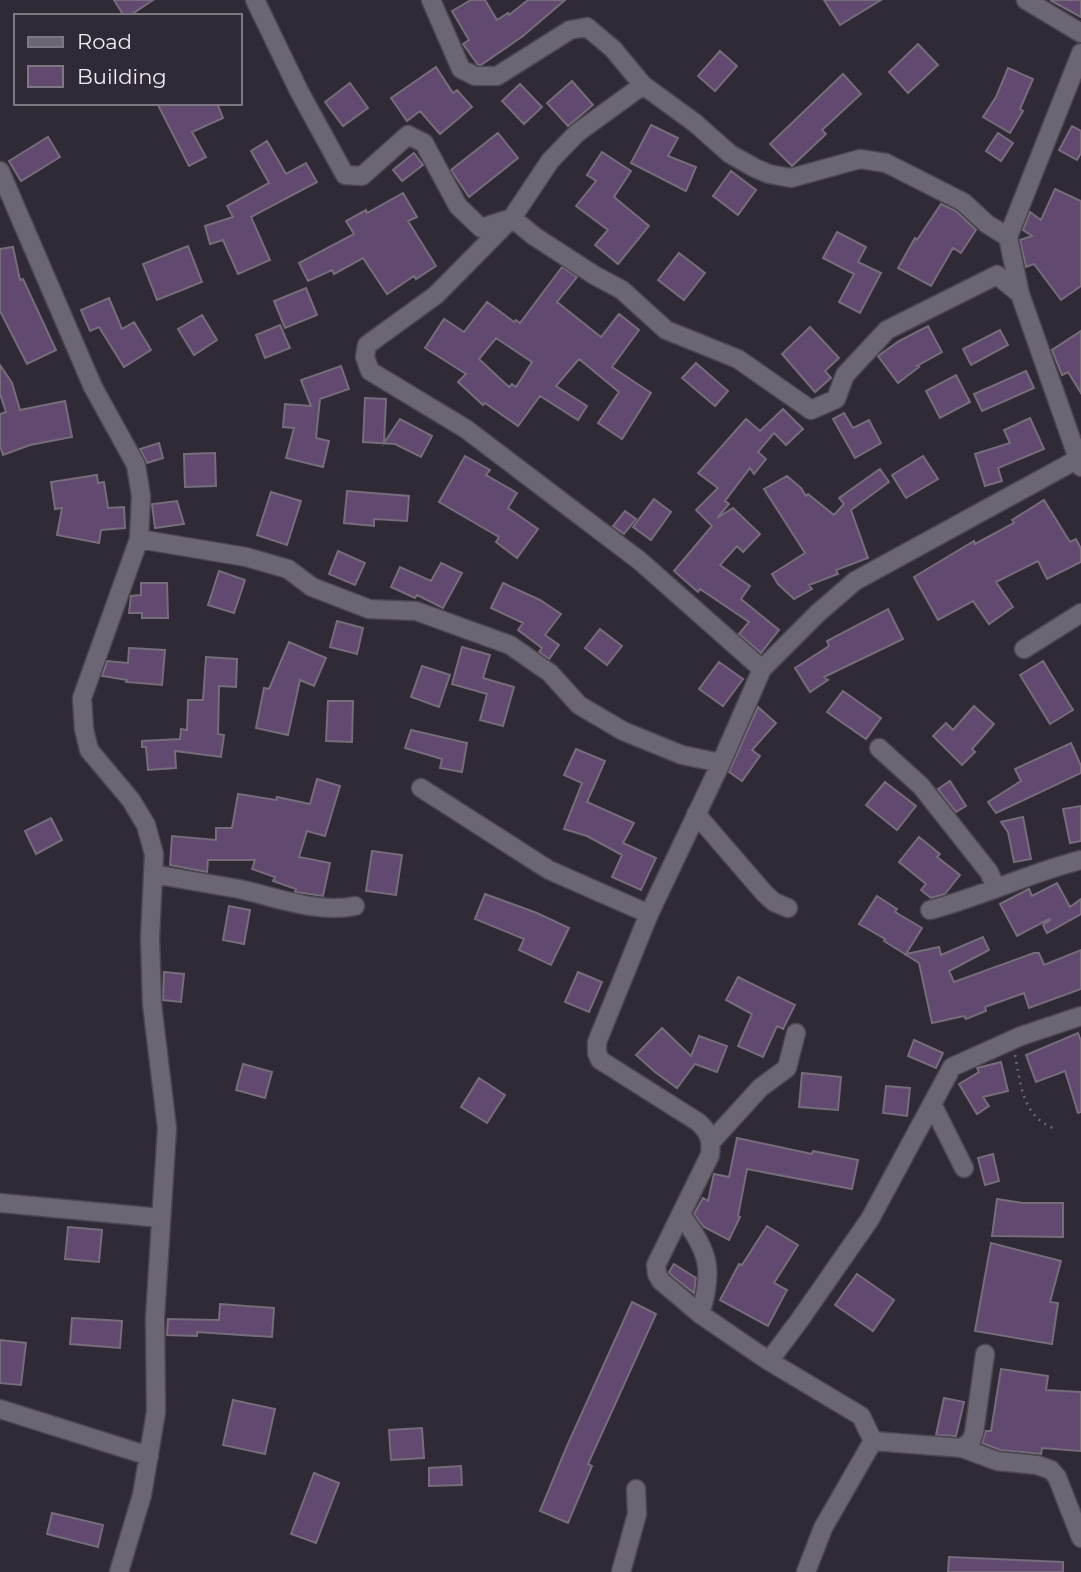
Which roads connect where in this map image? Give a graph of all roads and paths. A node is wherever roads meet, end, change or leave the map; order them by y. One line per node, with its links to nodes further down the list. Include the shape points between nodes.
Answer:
1 (255, 0): 8 (street, via 345,175 362,176 408,135 424,143 458,206 481,228)
2 (431, 0): 6 (street, via 461,69 475,76 497,76 570,30 587,27)
3 (1026, 0): 4 (street)
4 (1081, 33)
5 (1081, 53): 9 (street)
6 (643, 85): 8 (street, via 577,133 550,161); 9 (street, via 730,154 769,174 791,177 859,159 886,163 963,202)
7 (0, 171): 12 (street, via 93,387 136,465 141,496)
8 (512, 218): 10 (street, via 622,290 666,330 738,359 811,410 836,399 845,375 887,330 997,275); 15 (street, via 436,295 367,345 370,371 466,429 640,561)
9 (1007, 237): 10 (street)
10 (1020, 294): 11 (street)
11 (1079, 463): 15 (street, via 855,581)
12 (139, 539): 17 (street, via 288,569 312,587 369,610 416,611 510,645 550,673 579,705 623,732); 21 (street, via 82,698 89,750 146,825 154,854)
13 (1081, 613): 14 (street)
14 (1024, 649)
15 (762, 669): 17 (street)
16 (879, 748): 22 (street, via 921,786 989,872)
17 (721, 763): 19 (street)
18 (421, 788): 26 (street, via 549,870)
19 (696, 814): 24 (street, via 765,894); 26 (street)
20 (1081, 860): 22 (street)
21 (153, 874): 23 (street, via 285,902 341,909); 36 (street, via 152,1004 167,1128)
22 (996, 888): 25 (street)
23 (355, 906)
24 (788, 908)
25 (930, 910)
26 (649, 914): 32 (street, via 597,1042 597,1053 600,1060 698,1122)
27 (1081, 1016): 29 (street)
28 (796, 1033): 32 (street, via 787,1069 760,1088)
29 (1012, 1040): 30 (street, via 952,1067); 31 (path, via 1026,1105 1035,1118)
30 (932, 1104): 33 (street); 39 (street, via 870,1219)
31 (1054, 1128)
32 (711, 1142): 35 (street, via 710,1155)
33 (964, 1168)
34 (0, 1203): 36 (street)
35 (681, 1215): 37 (street, via 705,1258 709,1283); 37 (street, via 656,1265 657,1274)
36 (161, 1217): 43 (street, via 156,1412)
37 (700, 1314): 39 (street)
38 (985, 1354): 42 (street, via 974,1433)
39 (769, 1361): 41 (street, via 861,1416)
40 (0, 1409): 43 (street)
41 (873, 1441): 42 (street); 48 (street, via 823,1528)
42 (962, 1448): 45 (street, via 997,1461 1051,1470)
43 (149, 1455): 46 (street)
44 (636, 1489): 47 (street, via 637,1514)
45 (1081, 1538)
46 (119, 1572)
47 (621, 1572)
48 (806, 1572)

